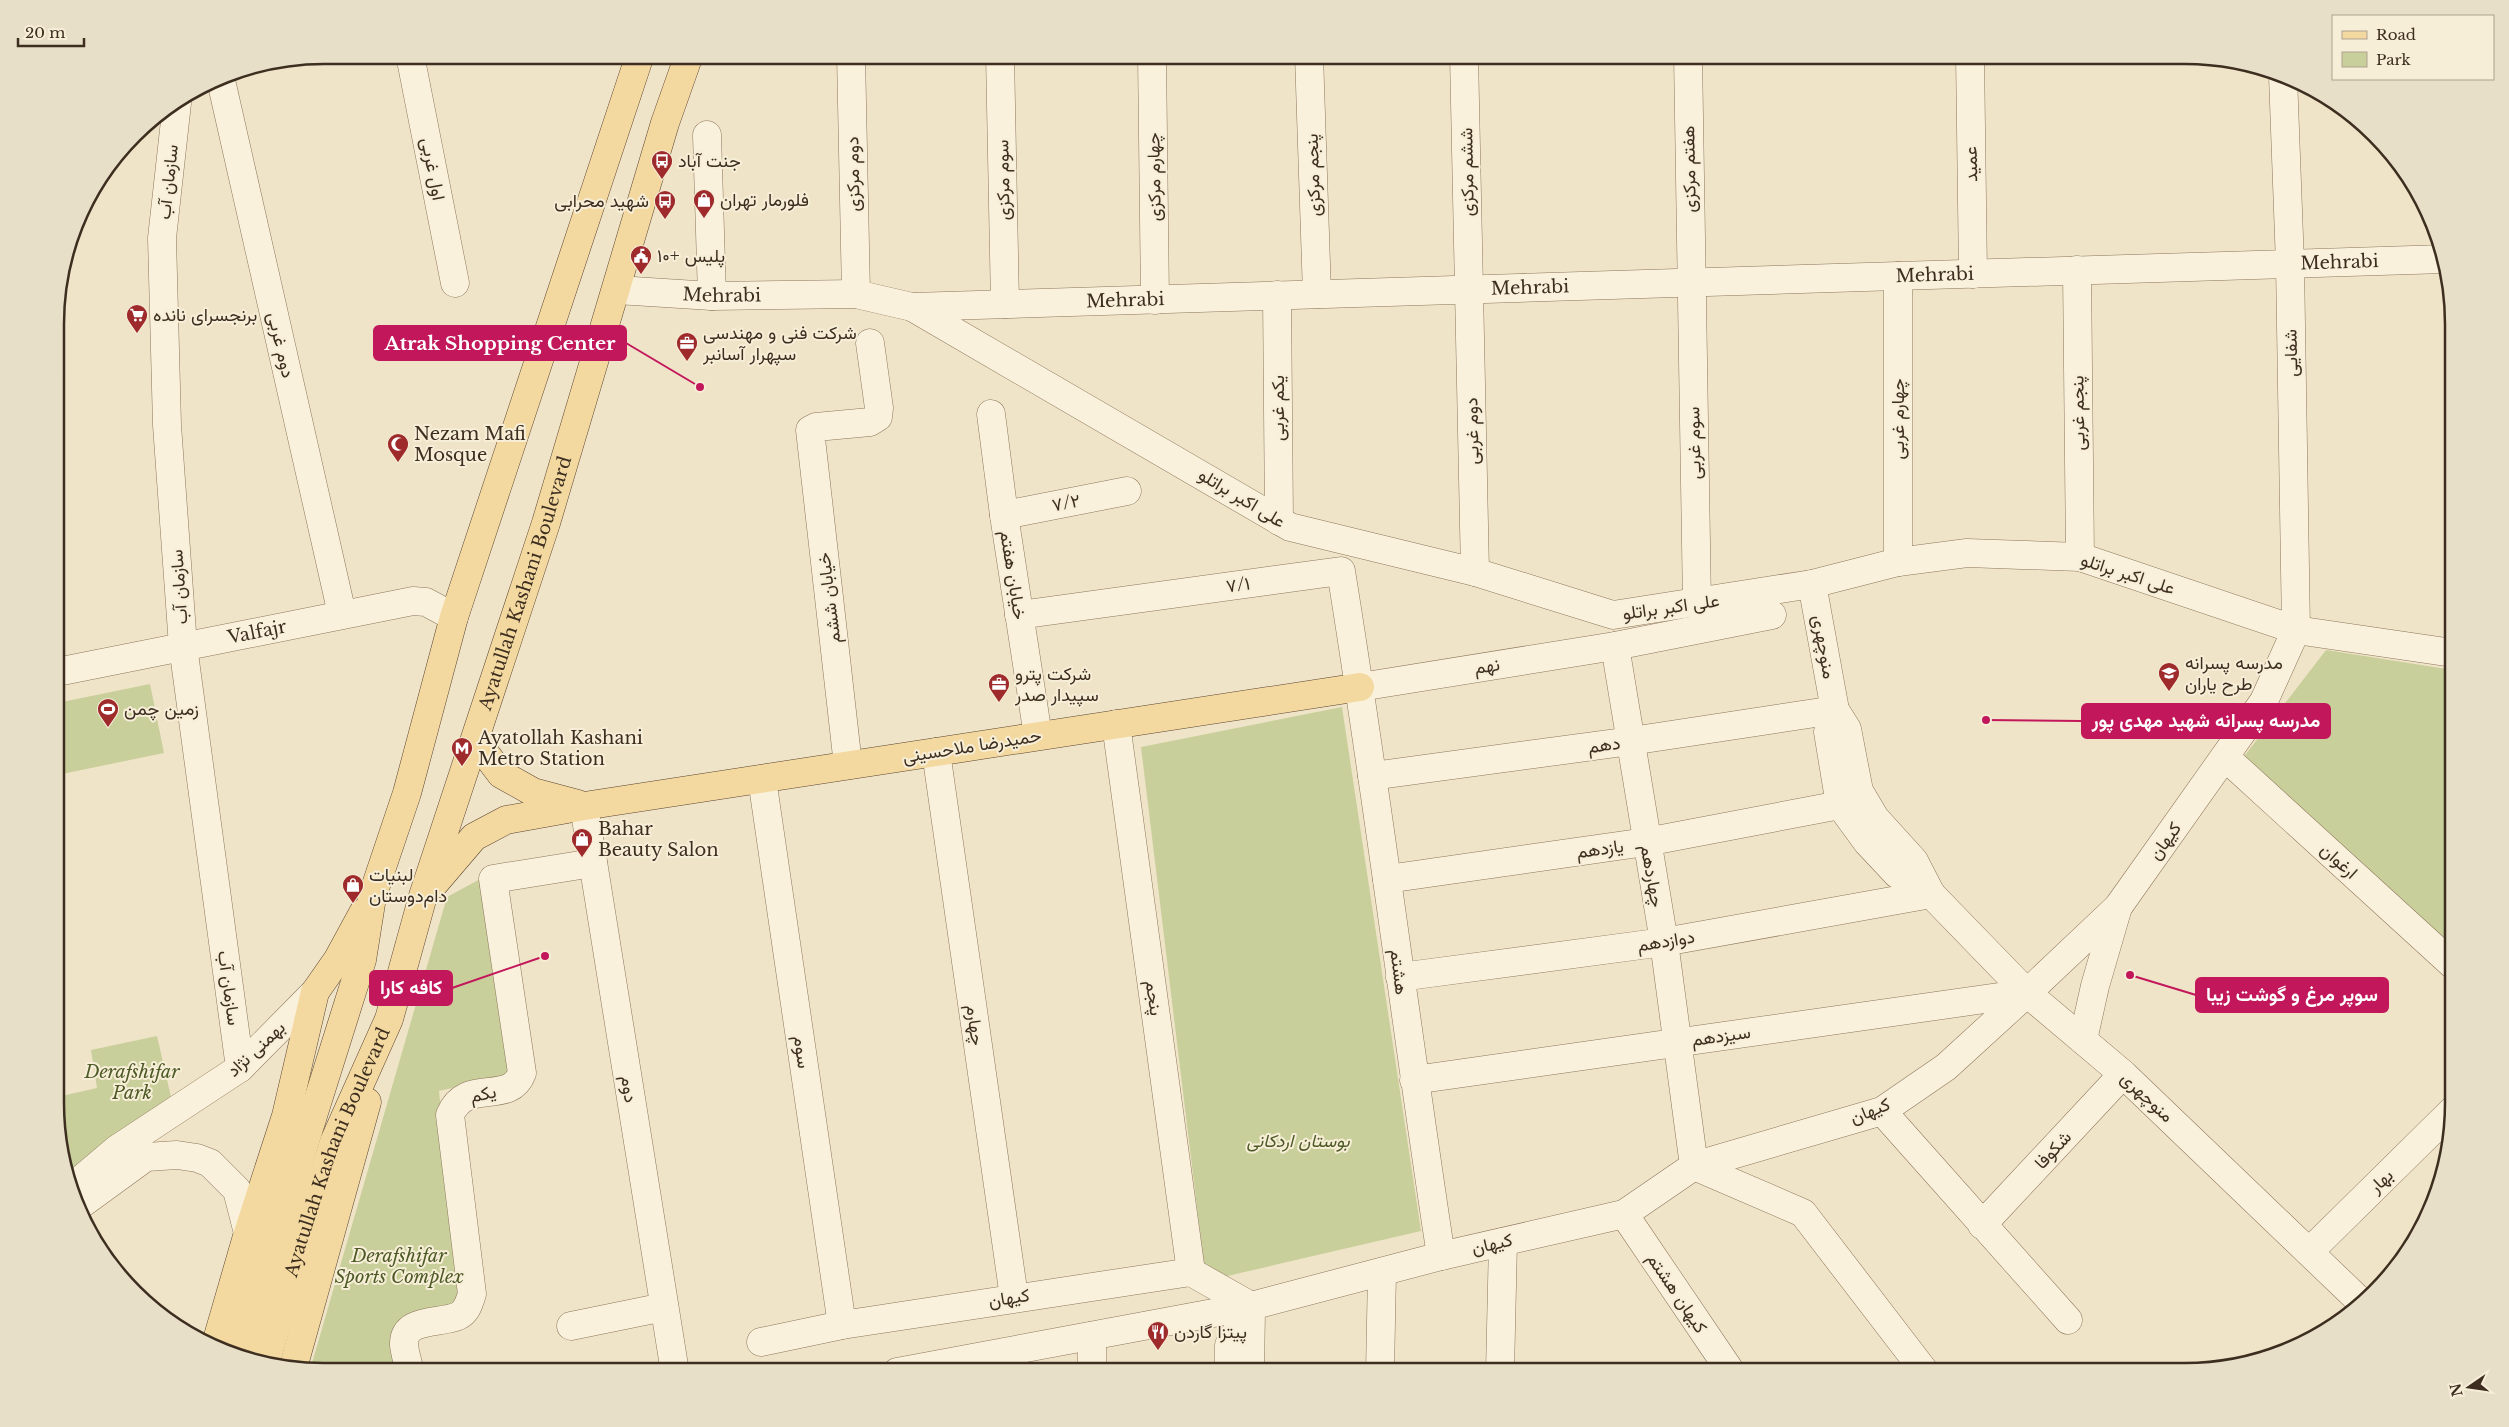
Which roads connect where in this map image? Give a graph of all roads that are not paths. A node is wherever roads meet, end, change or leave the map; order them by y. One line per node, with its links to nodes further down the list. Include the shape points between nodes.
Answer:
1 (412, 64): 20 (street, اول غربی)
2 (636, 64): 44 (main road, Ayatullah Kashani Boulevard)
3 (686, 64): 22 (main road, Ayatullah Kashani Boulevard, via 665,123)
4 (851, 64): 24 (street, دوم مرکزی)
5 (1000, 64): 29 (street, سوم مرکزی)
6 (1152, 64): 28 (street, چهارم مرکزی)
7 (1309, 64): 25 (street, پنجم مرکزی)
8 (1464, 64): 23 (street, ششم مرکزی)
9 (1688, 64): 21 (street, هفتم مرکزی)
10 (1970, 64): 18 (street, عمید)
11 (2283, 83): 16 (street, شفایی)
12 (222, 85): 41 (street, دوم غربی)
13 (176, 110): 46 (street, سازمان آب, via 162,238 167,425)
14 (707, 135): 27 (street)
15 (2437, 259): 16 (street, Mehrabi)
16 (2290, 264): 17 (street, Mehrabi); 45 (street, شفایی)
17 (2077, 270): 18 (street, Mehrabi); 36 (street, پنجم غربی)
18 (1973, 274): 19 (street, Mehrabi)
19 (1898, 276): 21 (street, Mehrabi); 37 (street, چهارم غربی)
20 (455, 283)
21 (1691, 283): 23 (street, Mehrabi); 40 (street, سوم غربی)
22 (617, 290): 27 (street, Mehrabi); 54 (main road, Ayatullah Kashani Boulevard)
23 (1469, 290): 25 (street, Mehrabi); 38 (street, دوم غربی)
24 (856, 294): 27 (street, Mehrabi); 30 (street, Mehrabi)
25 (1317, 294): 26 (street, Mehrabi)
26 (1278, 295): 28 (street, Mehrabi); 35 (street, یکم غربی)
27 (712, 296)
28 (1155, 300): 29 (street, Mehrabi)
29 (1005, 304): 30 (street, Mehrabi)
30 (912, 307): 35 (street, علی اکبر براتلو)
31 (870, 343): 58 (street, خیابان ششم, via 878,417 870,422 810,430)
32 (992, 414): 34 (street, خیابان هفتم)
33 (1127, 491): 34 (street, ۷/۲)
34 (1004, 515): 42 (street, خیابان هفتم)
35 (1279, 521): 38 (street, علی اکبر براتلو, via 1290,527)
36 (2080, 557): 37 (street, علی اکبر براتلو, via 1967,553); 45 (street, علی اکبر براتلو)
37 (1898, 562): 39 (street, علی اکبر براتلو)
38 (1474, 572): 40 (street, علی اکبر براتلو, via 1613,615)
39 (1812, 584): 40 (street, علی اکبر براتلو); 51 (street, منوچهری)
40 (1697, 604)
41 (342, 614): 44 (street, Valfajr, via 413,601 426,602); 46 (street, Valfajr)
42 (1019, 615): 50 (street, ۷/۱, via 1341,571); 53 (street, خیابان هفتم)
43 (1772, 615): 47 (street, نهم)
44 (454, 617): 68 (main road, Ayatullah Kashani Boulevard, via 407,793)
45 (2296, 630): 48 (street, علی اکبر براتلو); 57 (street, کیهان, via 2264,701)
46 (184, 646): 49 (street, Valfajr); 78 (street, سازمان آب)
47 (1615, 646): 50 (street, نهم); 55 (street, چهاردهم)
48 (2445, 652)
49 (64, 671)
50 (1360, 687): 52 (main road, حمیدرضا ملاحسینی); 59 (street, هشتم)
51 (1836, 710): 55 (street, دهم); 61 (street, منوچهری, via 1828,732); 66 (street, منوچهری, via 1847,729 1859,791 1875,818 1914,861)
52 (1116, 724): 53 (main road, حمیدرضا ملاحسینی); 92 (street, پنجم)
53 (1038, 736): 56 (main road, حمیدرضا ملاحسینی)
54 (476, 741): 62 (main road, via 501,774 533,792); 67 (main road, Ayatullah Kashani Boulevard)
55 (1632, 741): 59 (street, دهم); 63 (street, چهاردهم)
56 (936, 752): 58 (main road, حمیدرضا ملاحسینی); 94 (street, چهارم)
57 (2225, 757): 69 (street, کیهان); 71 (street, ارغوان)
58 (848, 765): 60 (main road, حمیدرضا ملاحسینی)
59 (1372, 776): 65 (street, هشتم)
60 (762, 778): 62 (main road, حمیدرضا ملاحسینی); 99 (street, سوم)
61 (1840, 805): 63 (street, یازدهم); 66 (street, منوچهری, via 1896,874)
62 (584, 806): 64 (street, دوم); 67 (main road, حمیدرضا ملاحسینی, via 506,820 474,837)
63 (1646, 842): 65 (street, یازدهم); 70 (street, چهاردهم)
64 (593, 863): 97 (street, دوم); 107 (street, یکم, via 492,879 522,1073 518,1082 509,1088 467,1096 455,1102 450,1115 472,1294 468,1307 459,1316 420,1324 409,1330 404,1343)
65 (1387, 879): 72 (street, هشتم)
66 (1931, 894): 70 (street, دوازدهم); 74 (street, منوچهری)
67 (423, 896): 75 (main road, Ayatullah Kashani Boulevard)
68 (372, 897): 73 (main road, via 338,959); 104 (main road, Ayatullah Kashani Boulevard, via 362,960)
69 (2118, 906): 74 (street, کیهان); 76 (street)
70 (1664, 942): 72 (street, دوازدهم); 77 (street, چهاردهم)
71 (2445, 958)
72 (1400, 977): 80 (street, هشتم)
73 (315, 992): 78 (street, بهمنی نژاد); 88 (main road, via 286,1116)
74 (2027, 993): 76 (street, منوچهری); 77 (street, سیزدهم); 81 (street, کیهان, via 1946,1067)
75 (389, 1019): 105 (main road, Ayatullah Kashani Boulevard, via 334,1142); 106 (main road)
76 (2083, 1040): 79 (street, منوچهری)
77 (1677, 1042): 80 (street, سیزدهم); 83 (street, چهاردهم)
78 (240, 1068): 84 (street, بهمنی نژاد, via 117,1149)
79 (2123, 1074): 87 (street, شکوفا); 90 (street, منوچهری)
80 (1414, 1080): 91 (street, هشتم)
81 (1882, 1111): 83 (street, کیهان); 87 (street)
82 (2445, 1119): 90 (street, بهار)
83 (1694, 1166): 86 (street, کیهان); 116 (street, via 1803,1213)
84 (77, 1183)
85 (84, 1202): 88 (street, via 146,1157 177,1155 197,1158 210,1163 237,1190)
86 (1624, 1214): 89 (street, کیهان); 115 (street, کیهان هشتم)
87 (1982, 1225): 98 (street)
88 (248, 1233): 102 (main road)
89 (1503, 1242): 91 (street, کیهان); 114 (street)
90 (2309, 1252): 95 (street, منوچهری)
91 (1441, 1256): 93 (street, کیهان)
92 (1191, 1272): 94 (street, کیهان); 96 (street)
93 (1382, 1272): 96 (street, کیهان); 113 (street)
94 (1014, 1297): 99 (street, کیهان)
95 (2357, 1299)
96 (1251, 1306): 101 (street, کیهان); 111 (street, via 1229,1345); 112 (street)
97 (664, 1307): 100 (street); 108 (street, دوم)
98 (2068, 1320)
99 (842, 1325): 103 (street, کیهان)
100 (571, 1326)
101 (1092, 1336): 109 (street, کیهان); 110 (street)
102 (217, 1340)
103 (761, 1342)
104 (242, 1350)
105 (267, 1357)
106 (295, 1362)
107 (408, 1363)
108 (673, 1363)
109 (982, 1363)
110 (1092, 1363)
111 (1229, 1363)
112 (1250, 1363)
113 (1380, 1363)
114 (1500, 1363)
115 (1725, 1363)
116 (1918, 1363)

